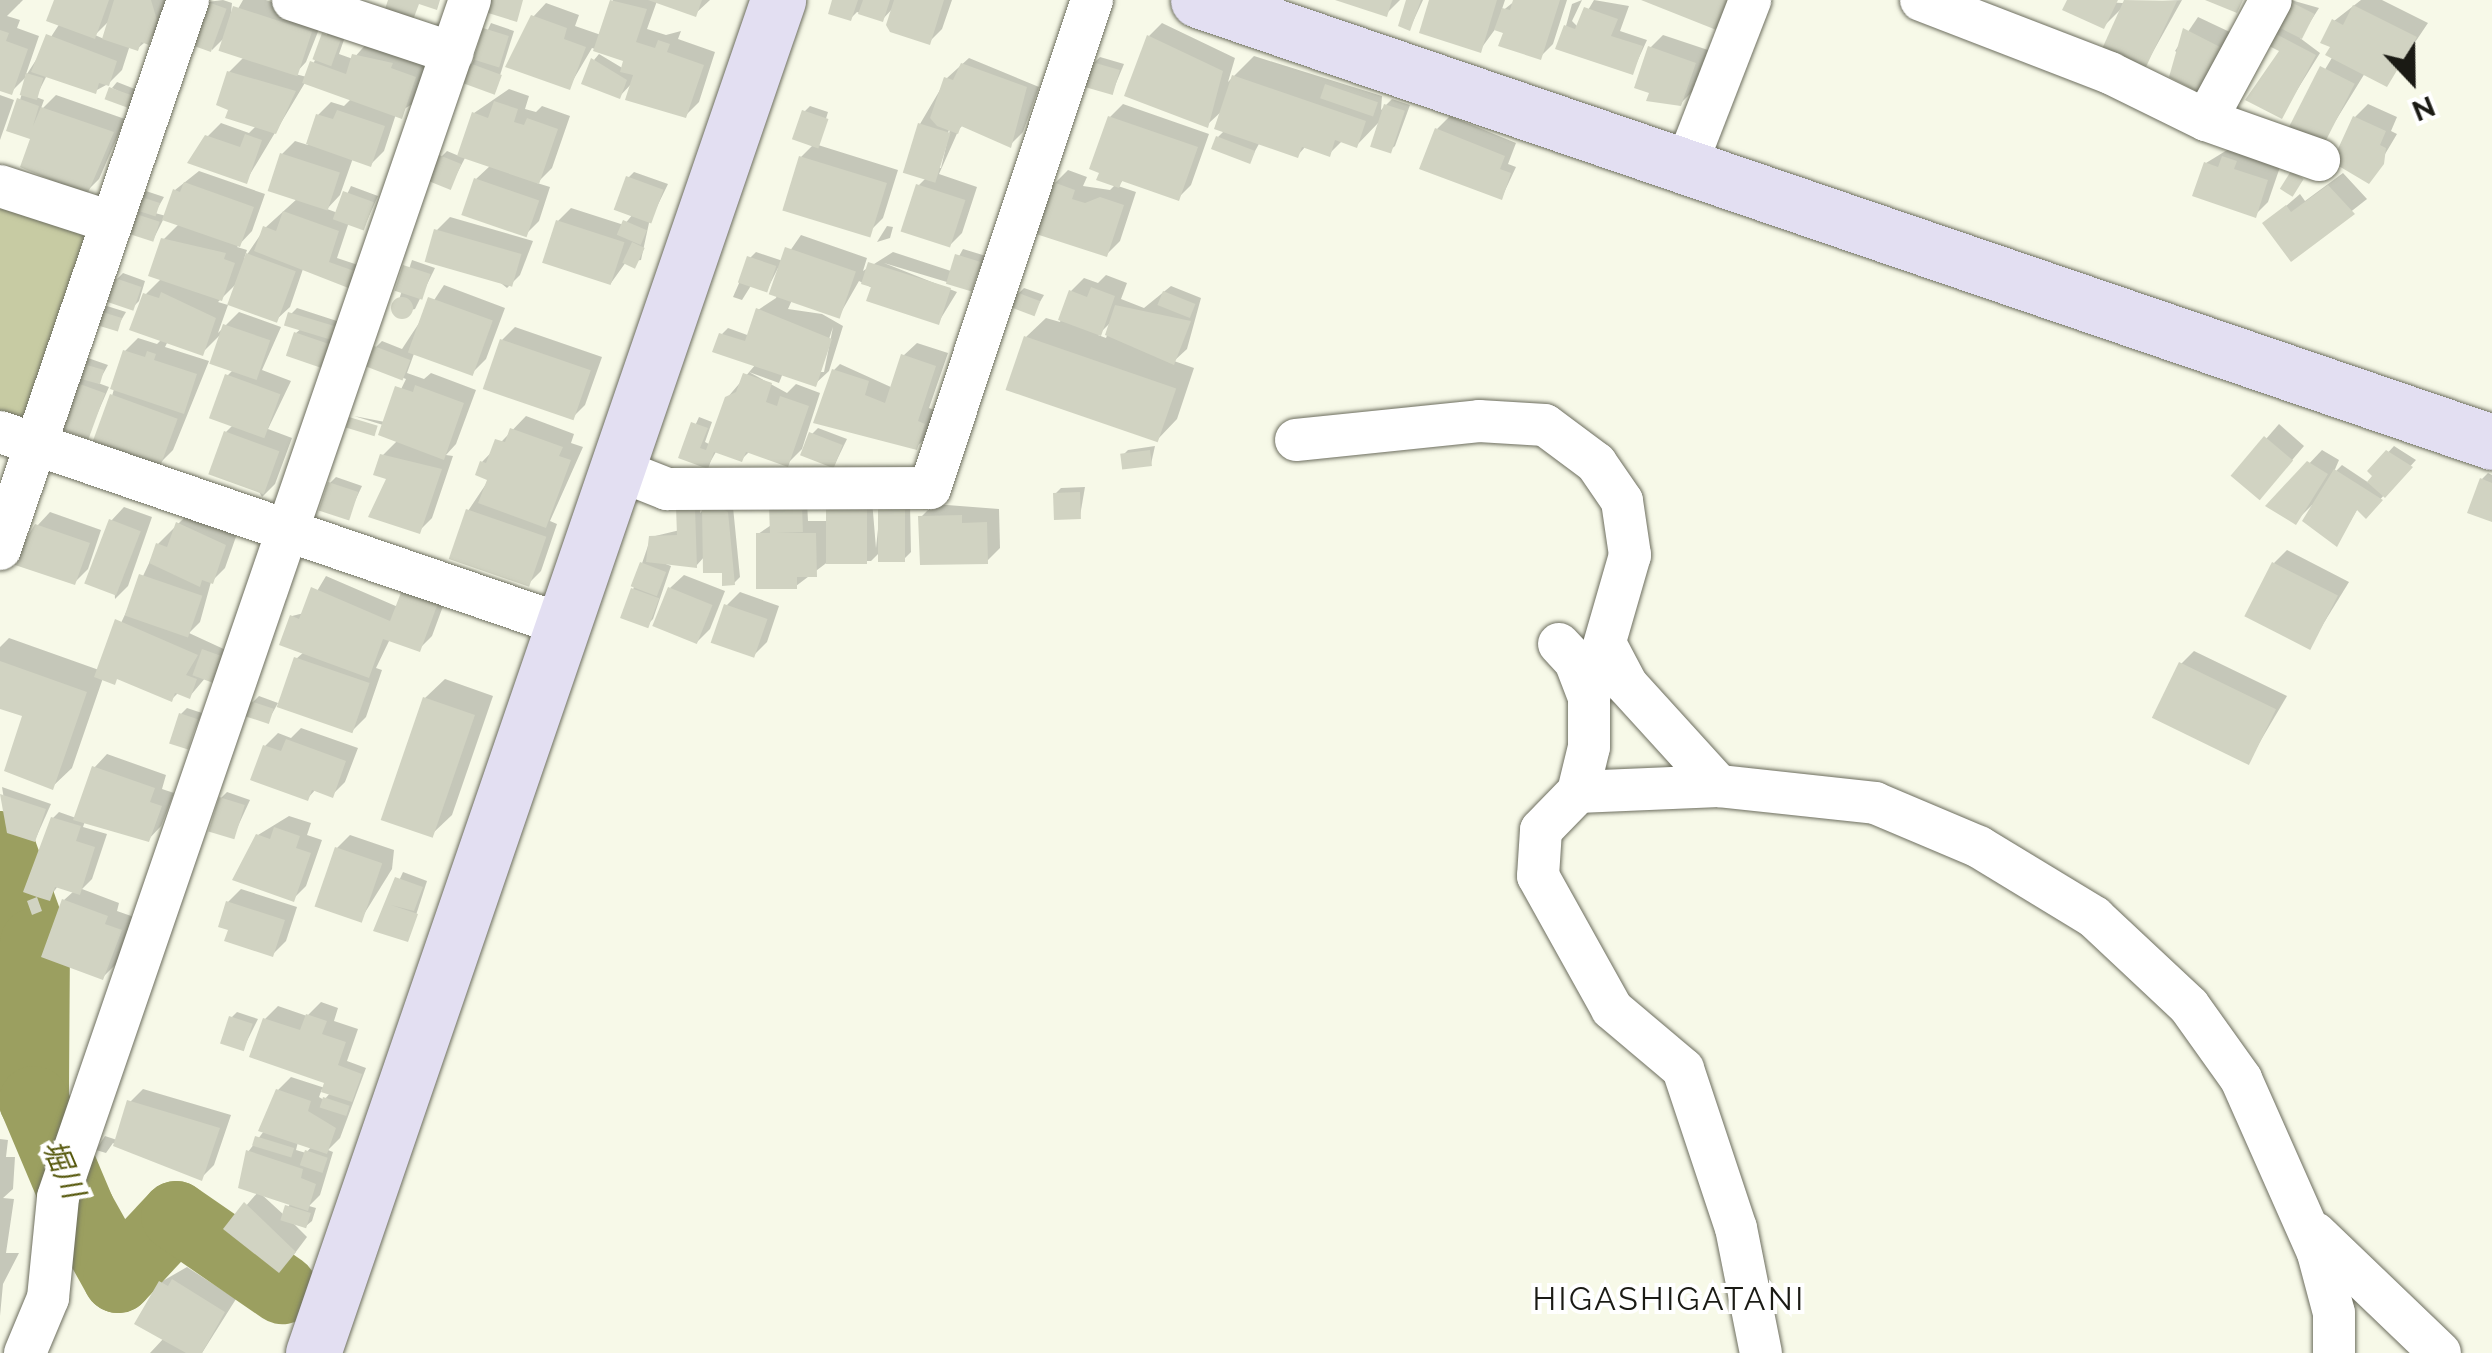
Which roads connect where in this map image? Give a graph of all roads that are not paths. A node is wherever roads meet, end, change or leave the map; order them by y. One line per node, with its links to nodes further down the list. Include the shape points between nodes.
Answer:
1 (188, 0): 15 (street)
2 (292, 0): 10 (street)
3 (470, 0): 10 (street)
4 (778, 0): 19 (street)
5 (1092, 0): 19 (street, via 930,488 667,489)
6 (1198, 0): 13 (street)
7 (1750, 0): 13 (street)
8 (1921, 0): 11 (street, via 2057,50)
9 (2271, 0): 11 (street)
10 (452, 54): 20 (street)
11 (2206, 120): 12 (street)
12 (2319, 160)
13 (1685, 168): 18 (street)
14 (0, 186): 15 (street)
15 (111, 222): 16 (street)
16 (17, 438): 20 (street); 21 (street)
17 (1296, 440): 24 (street, via 1504,420 1544,425 1574,443 1613,486 1630,536)
18 (2492, 442)
19 (619, 470): 22 (street)
20 (290, 530): 22 (street); 29 (street, via 65,1178 48,1298)
21 (0, 550)
22 (566, 626): 30 (street)
23 (1559, 644): 25 (street, via 1576,661)
24 (1607, 647): 25 (street); 26 (street, via 1627,685)
25 (1589, 697): 27 (street)
26 (1719, 786): 27 (street); 28 (street, via 1838,794 1902,812 2035,877 2094,917 2151,967 2216,1041 2267,1130)
27 (1578, 792): 31 (street, via 1541,830 1538,876 1612,1009 1682,1069 1736,1228)
28 (2305, 1222): 32 (street, via 2329,1290); 33 (street)
29 (25, 1353)
30 (313, 1353)
31 (1761, 1353)
32 (2334, 1353)
33 (2440, 1353)

